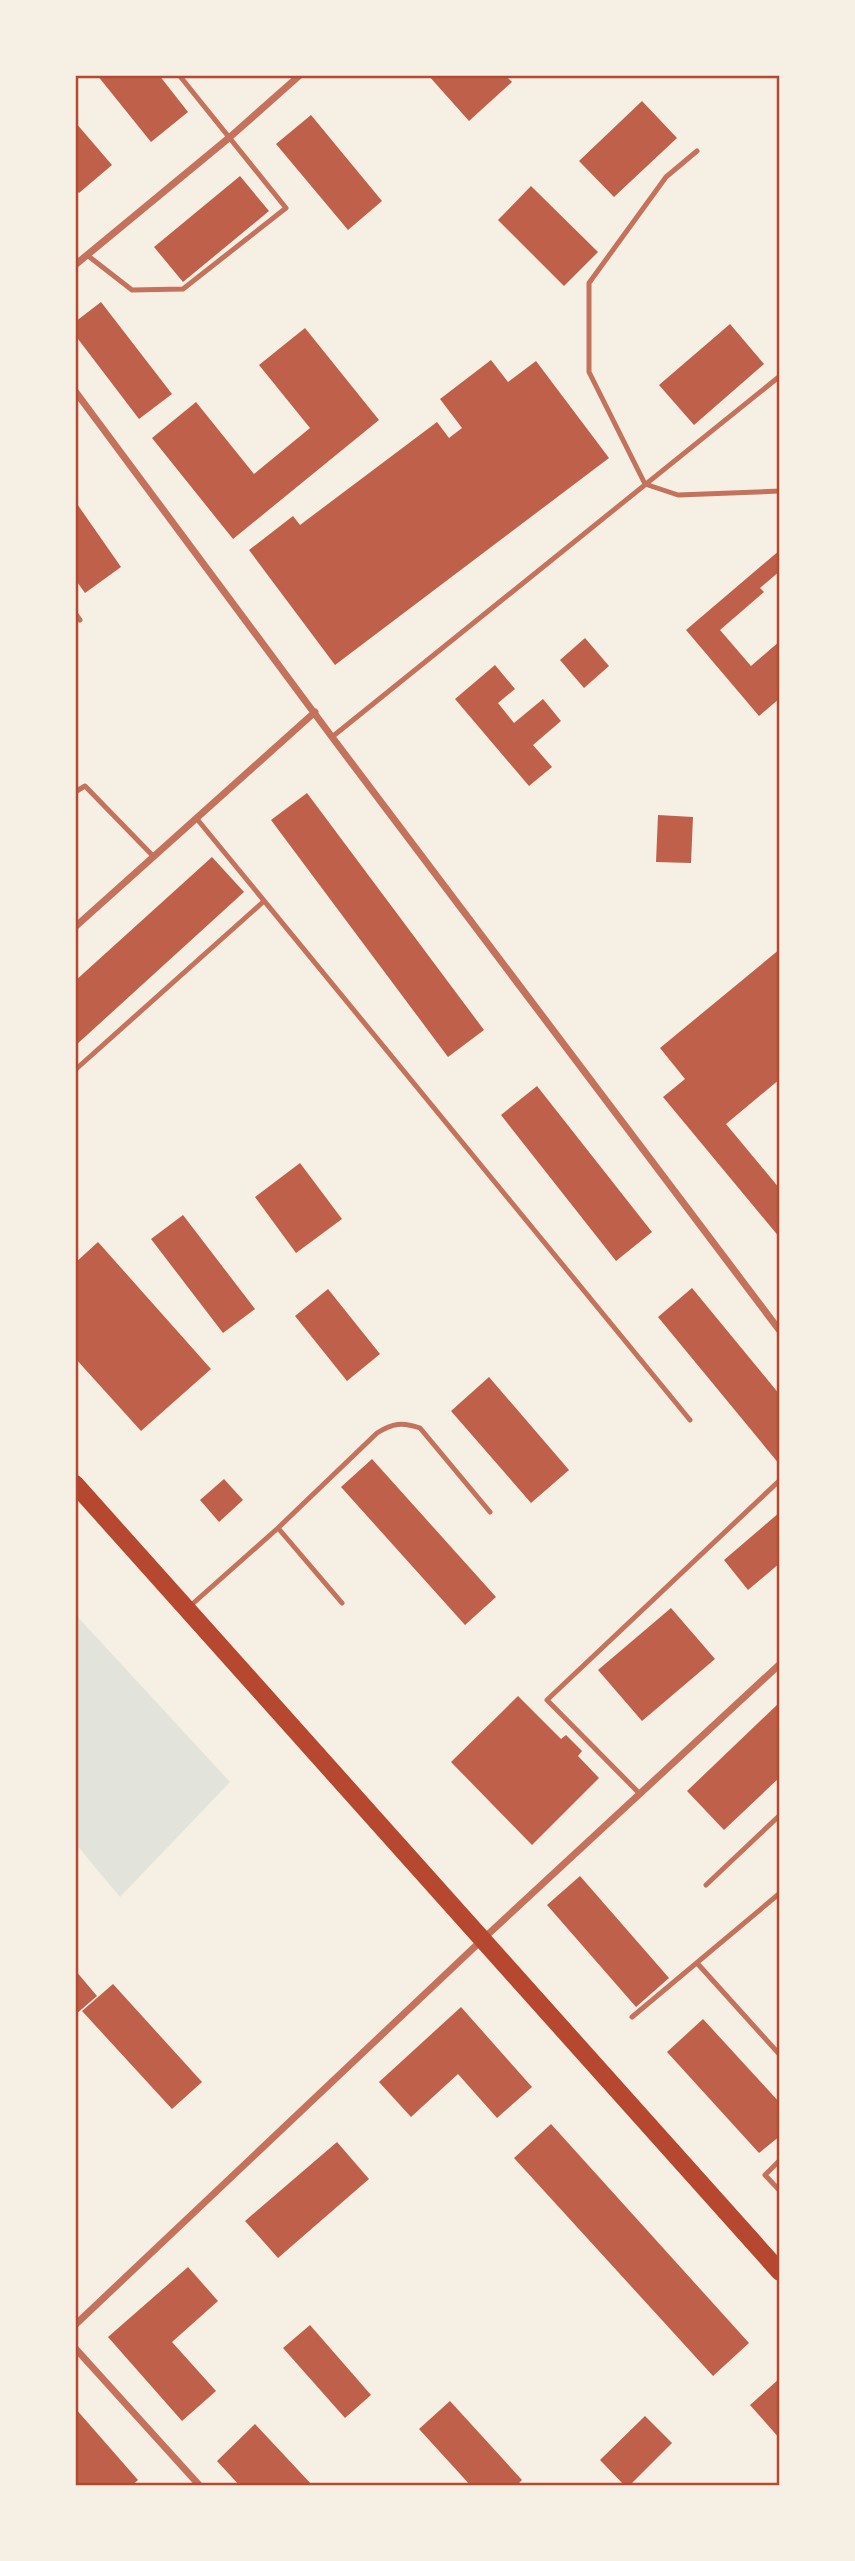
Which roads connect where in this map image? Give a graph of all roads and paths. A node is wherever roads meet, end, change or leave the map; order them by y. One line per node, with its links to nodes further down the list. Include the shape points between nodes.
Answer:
1 (178, 75): 3 (lane)
2 (300, 75): 3 (street)
3 (230, 137): 5 (street); 5 (lane, via 286,208 184,289 132,290)
4 (697, 151): 9 (lane, via 666,177 589,283 589,372)
5 (87, 256): 6 (street)
6 (75, 265)
7 (780, 376): 9 (lane)
8 (75, 391): 13 (street)
9 (645, 484): 10 (lane, via 678,495); 14 (lane)
10 (780, 491)
11 (75, 613): 12 (lane)
12 (80, 620)
13 (315, 712): 14 (street); 16 (street)
14 (332, 737): 21 (street)
15 (75, 792): 17 (lane, via 85,786)
16 (197, 819): 17 (street); 18 (lane)
17 (154, 856): 19 (street)
18 (263, 902): 20 (lane); 22 (lane)
19 (75, 927)
20 (75, 1070)
21 (780, 1331)
22 (690, 1420)
23 (780, 1480): 30 (lane, via 547,1700)
24 (75, 1484): 28 (main road)
25 (490, 1512): 26 (lane, via 420,1428 402,1422 377,1433)
26 (278, 1528): 27 (lane); 28 (lane)
27 (342, 1603)
28 (187, 1609): 34 (main road)
29 (780, 1664): 30 (street)
30 (640, 1794): 34 (street)
31 (780, 1815): 32 (lane)
32 (705, 1885)
33 (780, 1893): 35 (lane)
34 (484, 1938): 40 (main road); 41 (street)
35 (697, 1963): 36 (lane); 37 (lane)
36 (632, 2017)
37 (780, 2055)
38 (780, 2160): 39 (lane, via 765,2175)
39 (780, 2191)
40 (780, 2272)
41 (75, 2325)
42 (75, 2348): 43 (street)
43 (200, 2486)

